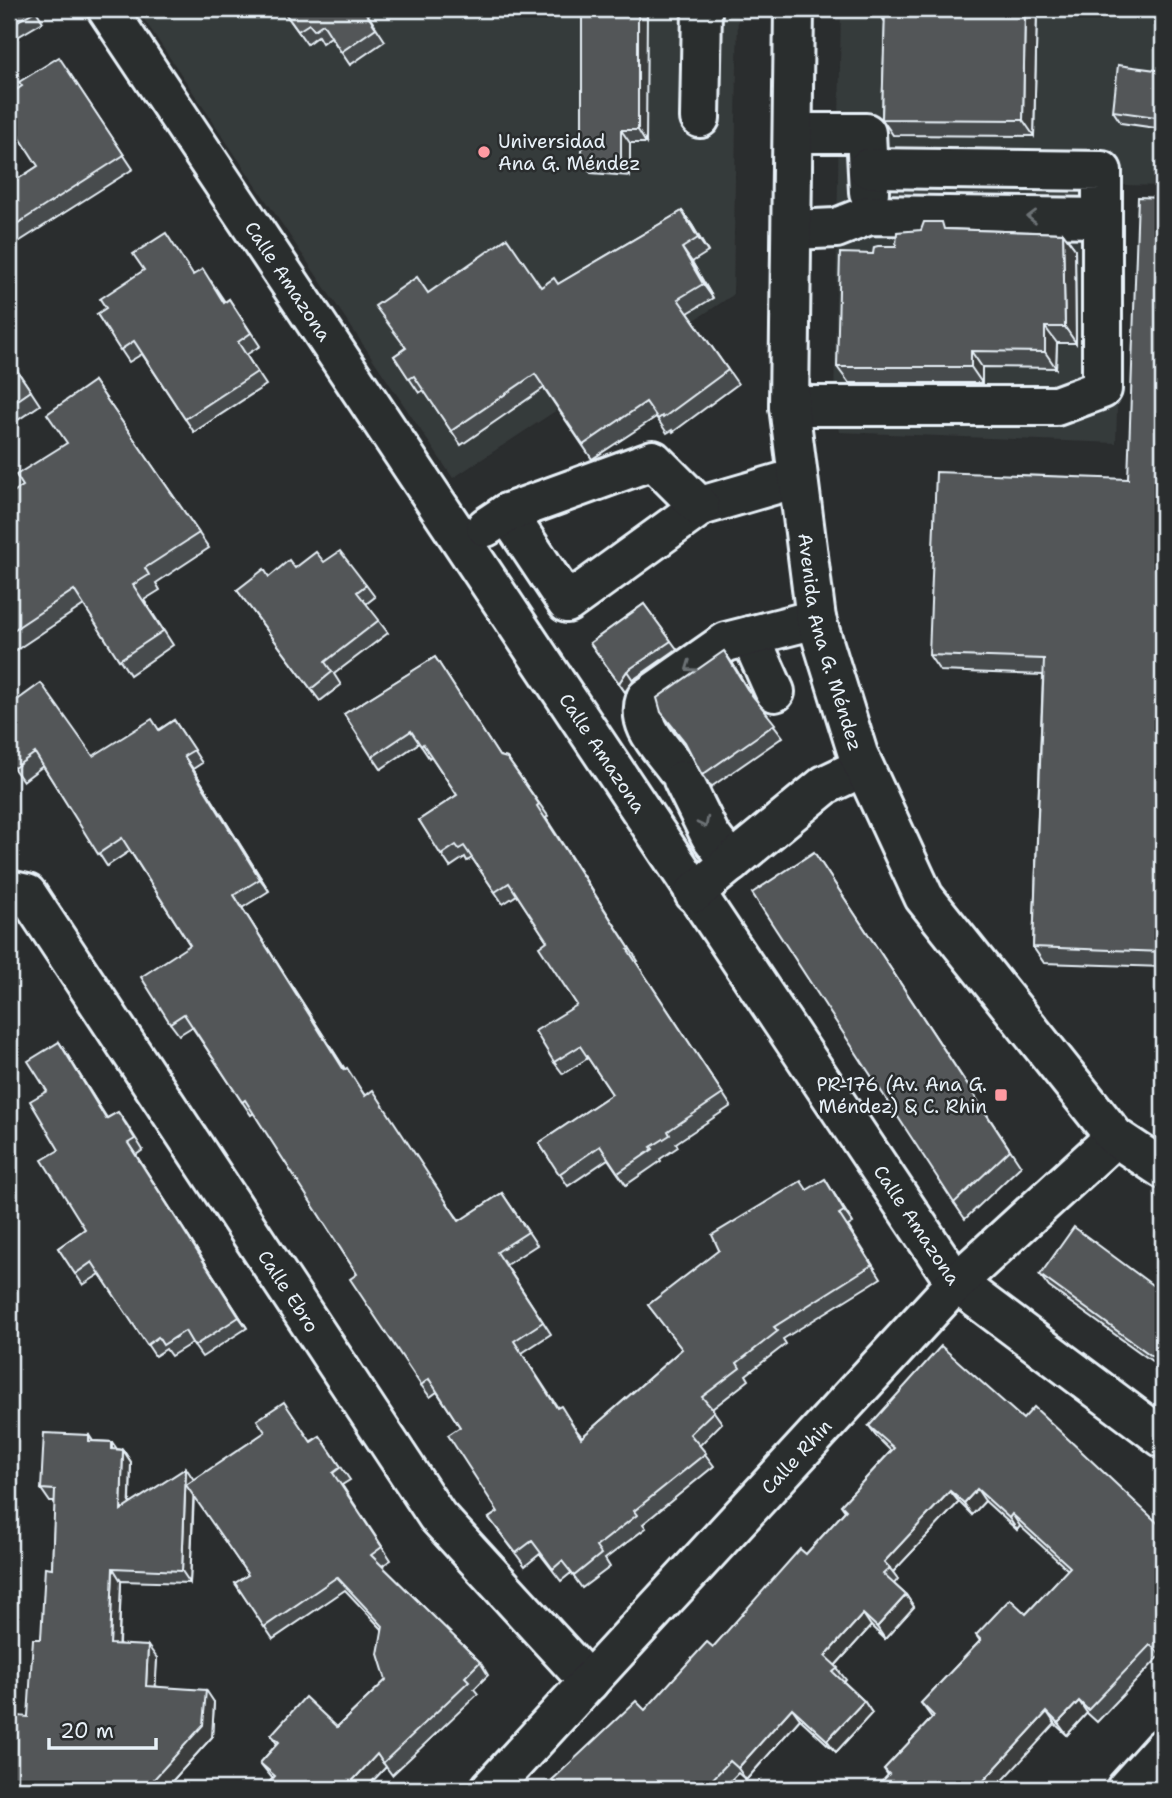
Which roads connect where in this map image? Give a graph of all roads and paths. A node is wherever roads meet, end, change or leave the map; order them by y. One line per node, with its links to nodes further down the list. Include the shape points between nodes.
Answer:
1 (107, 9): 14 (street, Calle Amazona)
2 (702, 9): 4 (street)
3 (794, 9): 5 (street, Avenida Ana G. Méndez)
4 (700, 118)
5 (793, 133): 6 (street, via 866,133); 9 (street, Avenida Ana G. Méndez)
6 (869, 168): 7 (street); 8 (street, via 1102,171)
7 (869, 215): 8 (street, one-way to 7); 9 (street, via 836,228)
8 (1101, 218): 10 (street, via 1102,389 1056,406)
9 (793, 230): 10 (street, Avenida Ana G. Méndez)
10 (789, 406): 11 (street, Avenida Ana G. Méndez)
11 (797, 478): 12 (street); 15 (street, Avenida Ana G. Méndez)
12 (700, 507): 13 (street, via 653,460); 13 (street, via 566,603)
13 (507, 513): 14 (street)
14 (462, 543): 21 (street, Calle Amazona)
15 (816, 619): 16 (street); 18 (street, Avenida Ana G. Méndez)
16 (750, 636): 17 (street); 19 (street, one-way to 19, via 726,642 646,698 642,715 710,835)
17 (775, 692)
18 (863, 767): 19 (street, via 825,785); 22 (street, Avenida Ana G. Méndez, via 924,897)
19 (731, 863): 21 (street)
20 (9, 890): 26 (street, Calle Ebro, via 27,894 437,1516)
21 (694, 893): 24 (street, Calle Amazona)
22 (1115, 1137): 23 (street, Avenida Ana G. Méndez); 24 (street, Calle Rhin)
23 (1163, 1169)
24 (956, 1283): 25 (street, Calle Amazona); 26 (street, Calle Rhin)
25 (1163, 1438)
26 (589, 1682): 28 (street, Calle Rhin)
27 (1163, 1748): 29 (street)
28 (490, 1789)
29 (1126, 1789)

